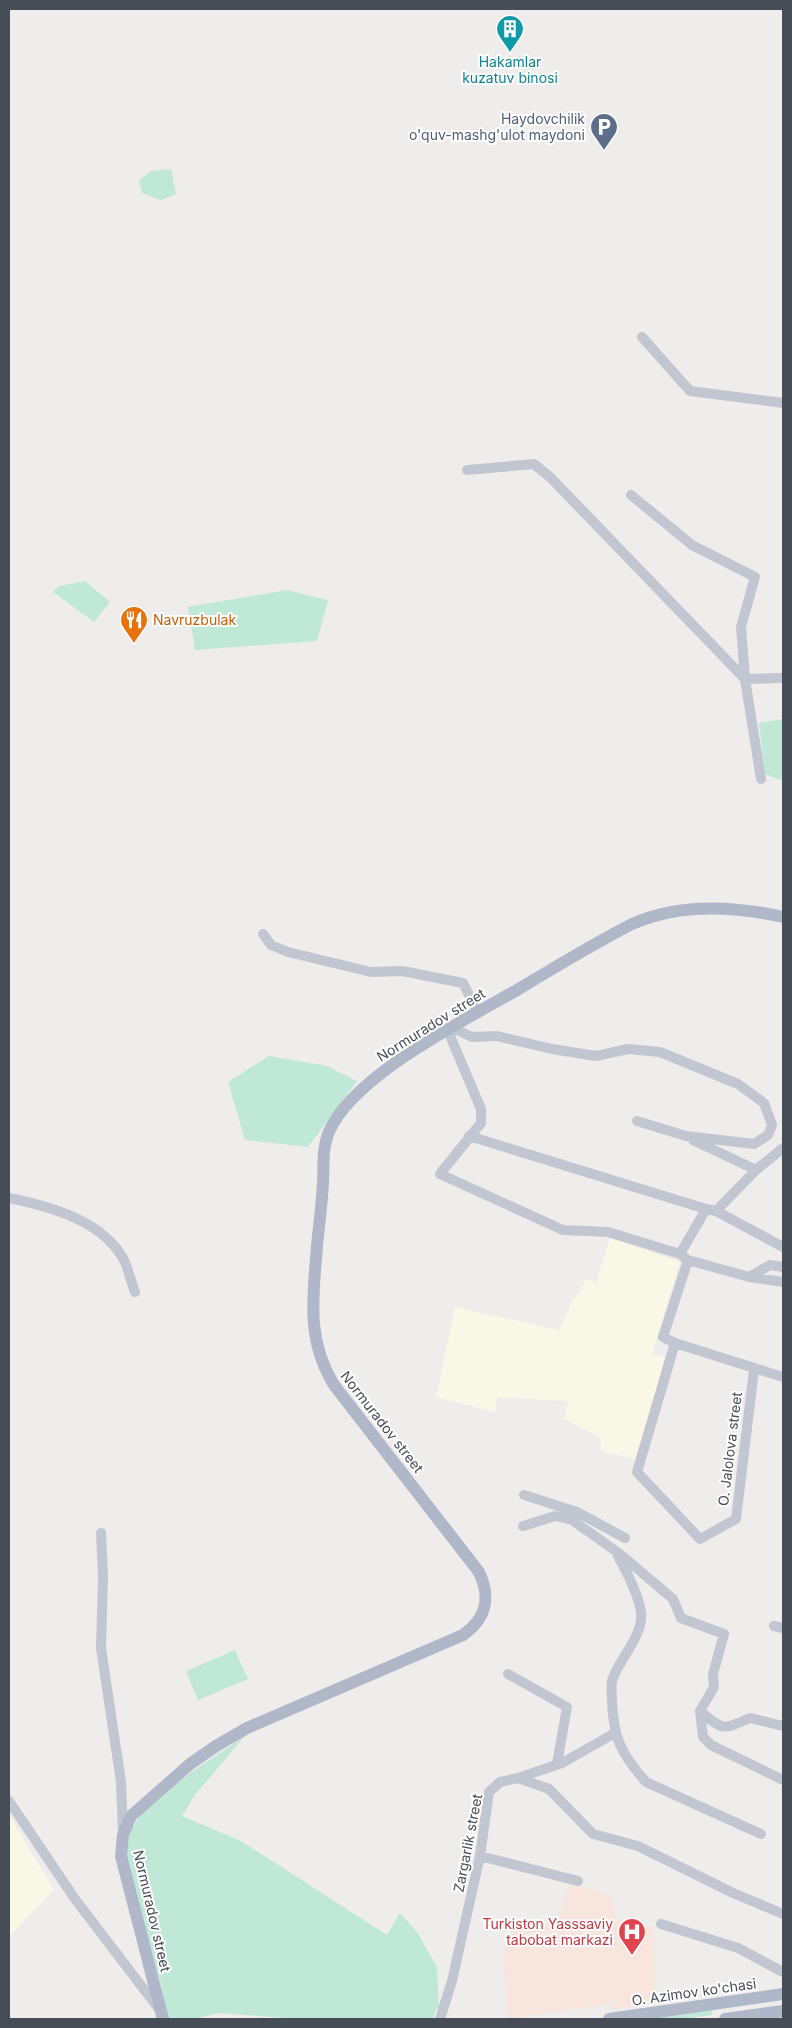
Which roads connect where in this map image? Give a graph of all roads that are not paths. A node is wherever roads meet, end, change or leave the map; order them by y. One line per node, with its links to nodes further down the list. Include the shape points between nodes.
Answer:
1 (642, 337): 2 (street, via 690,391)
2 (783, 403)
3 (467, 470): 6 (street, via 534,464)
4 (631, 495): 6 (street, via 692,545 755,577 741,627)
5 (783, 678): 6 (street)
6 (745, 679): 7 (street)
7 (761, 779)
8 (783, 917): 10 (main road, Normuradov street, via 706,909 648,916)
9 (263, 934): 10 (street, via 270,945 288,952 371,972 402,971 462,983)
10 (478, 1013): 11 (main road, Normuradov street)
11 (450, 1029): 13 (street, via 481,1109 481,1123); 14 (street, via 472,1038 497,1036 596,1056 628,1050 660,1052 738,1084 764,1103 772,1125 768,1135 754,1144); 41 (main road, Normuradov street, via 373,1081 341,1113 329,1133 322,1156 324,1180 313,1292 313,1327 318,1351 334,1385 479,1572 486,1590 485,1610 471,1630 456,1640 247,1728 216,1746 190,1764 131,1816)
12 (637, 1121): 14 (street)
13 (469, 1136): 18 (street); 20 (street, via 440,1174 563,1230 608,1232)
14 (686, 1136): 16 (street)
15 (783, 1148): 16 (street)
16 (756, 1170): 18 (street)
17 (9, 1198): 24 (street, via 43,1205 77,1219 107,1238 124,1261)
18 (711, 1210): 19 (street); 20 (street)
19 (783, 1247)
20 (684, 1257): 22 (street); 25 (street, via 663,1337)
21 (783, 1267): 22 (street, via 770,1266)
22 (749, 1277): 23 (street)
23 (783, 1282)
24 (135, 1292)
25 (675, 1343): 26 (street); 26 (street, O. Jalolova street, via 637,1472 700,1539 736,1518)
26 (754, 1370): 27 (street)
27 (783, 1377)
28 (524, 1496): 31 (street, via 577,1512)
29 (523, 1526): 32 (street, via 555,1516 572,1520)
30 (101, 1533): 41 (street, via 101,1648 121,1782)
31 (625, 1538)
32 (616, 1552): 34 (street, via 673,1599 681,1618 724,1634 713,1674 714,1687); 36 (street, via 630,1577 641,1614 633,1643 612,1679)
33 (508, 1674): 37 (street, via 567,1707)
34 (700, 1711): 35 (street, via 719,1726 732,1727 750,1718); 39 (street, via 706,1741)
35 (783, 1726)
36 (615, 1733): 37 (street, Zargarlik street); 42 (street, via 646,1782)
37 (557, 1764): 38 (street, Zargarlik street)
38 (518, 1778): 43 (street, Zargarlik street, via 500,1782 490,1792); 45 (street, via 549,1789 593,1834 638,1846)
39 (783, 1780)
40 (9, 1801): 50 (street, via 75,1900)
41 (123, 1834): 50 (main road, Normuradov street, via 121,1856)
42 (761, 1834)
43 (480, 1856): 44 (street); 51 (street, Zargarlik street, via 452,1982)
44 (578, 1881)
45 (783, 1914)
46 (661, 1924): 47 (street, via 738,1948)
47 (783, 1972)
48 (783, 1994): 52 (main road, O. Azimov ko'chasi)
49 (783, 2011): 53 (main road)
50 (162, 2015)
51 (440, 2019)
52 (609, 2019)
53 (725, 2019)

